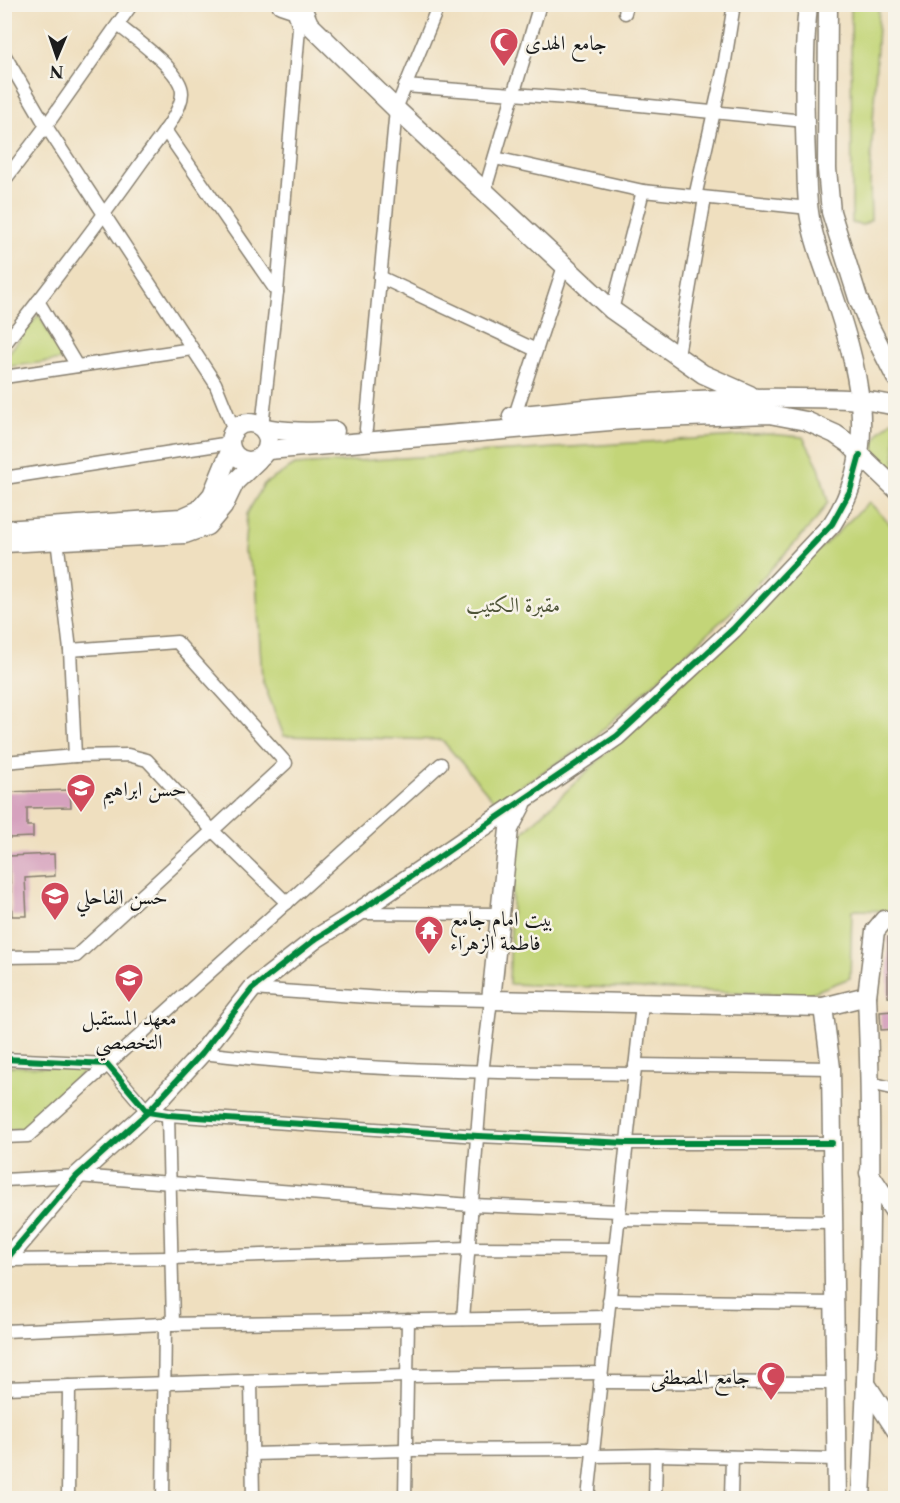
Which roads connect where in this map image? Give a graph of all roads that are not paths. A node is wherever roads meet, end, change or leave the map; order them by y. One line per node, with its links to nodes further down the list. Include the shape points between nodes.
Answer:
1 (132, 4): 8 (street)
2 (439, 4): 10 (street)
3 (540, 4): 11 (street)
4 (734, 4): 13 (street)
5 (808, 4): 14 (main road)
6 (828, 4): 35 (main road, via 827,169 831,212 858,298)
7 (294, 6): 12 (main road); 26 (street, via 299,28)
8 (118, 25): 15 (street); 16 (street, via 177,78 182,92 175,116)
9 (4, 54): 15 (street)
10 (405, 86): 11 (street); 12 (street)
11 (513, 93): 13 (street); 17 (street)
12 (396, 109): 20 (main road); 25 (street)
13 (714, 113): 14 (street); 21 (street)
14 (805, 121): 22 (main road)
15 (46, 126): 18 (street); 23 (street)
16 (165, 130): 23 (street); 26 (street)
17 (495, 159): 19 (street); 20 (street)
18 (4, 181)
19 (643, 191): 21 (street); 28 (street)
20 (484, 193): 24 (main road)
21 (700, 197): 22 (street); 32 (street)
22 (809, 208): 37 (main road, via 814,236 849,344)
23 (105, 215): 27 (street); 30 (street)
24 (564, 266): 28 (main road); 31 (street)
25 (380, 277): 31 (street); 41 (street)
26 (278, 292): 40 (street)
27 (38, 301): 29 (street); 33 (street)
28 (612, 310): 32 (main road)
29 (4, 345)
30 (192, 349): 33 (street); 43 (street, via 214,383)
31 (536, 350): 39 (street)
32 (678, 355): 36 (main road, via 716,381)
33 (77, 366): 34 (street)
34 (4, 377)
35 (896, 378)
36 (754, 397): 37 (main road); 39 (main road)
37 (860, 400): 38 (main road); 42 (main road)
38 (894, 406): 42 (main road, via 875,415)
39 (515, 416): 41 (main road)
40 (262, 427): 41 (main road, via 300,433); 43 (main road, via 245,423); 45 (main road, via 268,438)
41 (366, 429)
42 (861, 429): 44 (main road)
43 (232, 441): 45 (main road, via 235,456 242,461 250,462); 46 (street); 48 (main road, via 212,495 199,510 181,518)
44 (860, 454): 45 (main road, via 821,426 769,414 622,420); 47 (main road); 55 (main road, via 850,491 832,524 733,629 617,736)
45 (263, 455): 49 (main road, via 235,482 223,507 207,526 185,534)
46 (4, 478)
47 (896, 489)
48 (4, 530)
49 (57, 539): 50 (main road); 51 (street)
50 (4, 543)
51 (70, 650): 52 (street); 56 (street, via 177,642 286,763)
52 (75, 756): 53 (street); 56 (street, via 128,755 147,760)
53 (4, 762)
54 (441, 764): 57 (street)
55 (525, 800): 58 (main road); 59 (main road, via 509,829)
56 (212, 830): 57 (street); 61 (street, via 76,956)
57 (287, 903): 69 (street)
58 (357, 913): 59 (street); 62 (main road, via 317,938)
59 (498, 914): 64 (main road)
60 (896, 920): 63 (main road, via 884,920 875,931)
61 (4, 957)
62 (252, 989): 64 (street); 67 (main road)
63 (867, 996): 66 (main road); 73 (main road)
64 (490, 1000): 65 (main road); 72 (street)
65 (642, 1004): 66 (main road); 71 (street)
66 (823, 1007): 70 (main road)
67 (202, 1053): 72 (street, via 281,1063); 75 (main road)
68 (4, 1059): 69 (street)
69 (107, 1064): 75 (street); 78 (street, via 28,1136)
70 (831, 1068): 71 (street); 80 (main road)
71 (635, 1069): 72 (street); 79 (street)
72 (482, 1073): 77 (street)
73 (870, 1083): 74 (street); 81 (main road)
74 (896, 1089)
75 (148, 1112): 76 (street); 82 (main road)
76 (168, 1116): 77 (street); 84 (street)
77 (478, 1136): 79 (street); 85 (street)
78 (4, 1137)
79 (627, 1143): 80 (street); 87 (street)
80 (832, 1143): 88 (main road)
81 (869, 1173): 86 (main road); 105 (main road)
82 (77, 1176): 83 (street); 84 (street); 92 (main road)
83 (4, 1180)
84 (169, 1185): 85 (street); 91 (street)
85 (472, 1205): 87 (street); 89 (street)
86 (896, 1214)
87 (619, 1215): 88 (street); 90 (street)
88 (833, 1222): 94 (main road)
89 (469, 1248): 90 (street); 91 (street); 96 (street)
90 (615, 1249): 93 (street)
91 (170, 1258): 92 (street); 98 (street)
92 (6, 1261)
93 (609, 1300): 94 (street); 95 (street)
94 (834, 1303): 104 (main road)
95 (607, 1317): 96 (street); 101 (street)
96 (463, 1318): 97 (street)
97 (408, 1320): 98 (street); 100 (street)
98 (169, 1324): 99 (street); 103 (street)
99 (4, 1331)
100 (407, 1376): 101 (street); 102 (street); 109 (street)
101 (601, 1378): 104 (street); 110 (street)
102 (251, 1381): 103 (street); 111 (street)
103 (164, 1383): 106 (street); 116 (street)
104 (836, 1383): 114 (main road)
105 (866, 1384): 108 (main road); 123 (main road)
106 (69, 1386): 107 (street); 115 (street)
107 (4, 1388)
108 (896, 1430)
109 (406, 1450): 110 (street); 111 (street); 118 (street)
110 (593, 1452): 112 (street); 119 (street)
111 (252, 1454): 117 (street)
112 (656, 1455): 113 (street); 120 (street)
113 (732, 1457): 114 (street); 121 (street)
114 (837, 1460): 122 (main road)
115 (68, 1498)
116 (163, 1498)
117 (253, 1498)
118 (405, 1498)
119 (588, 1498)
120 (655, 1498)
121 (731, 1498)
122 (837, 1498)
123 (861, 1498)

